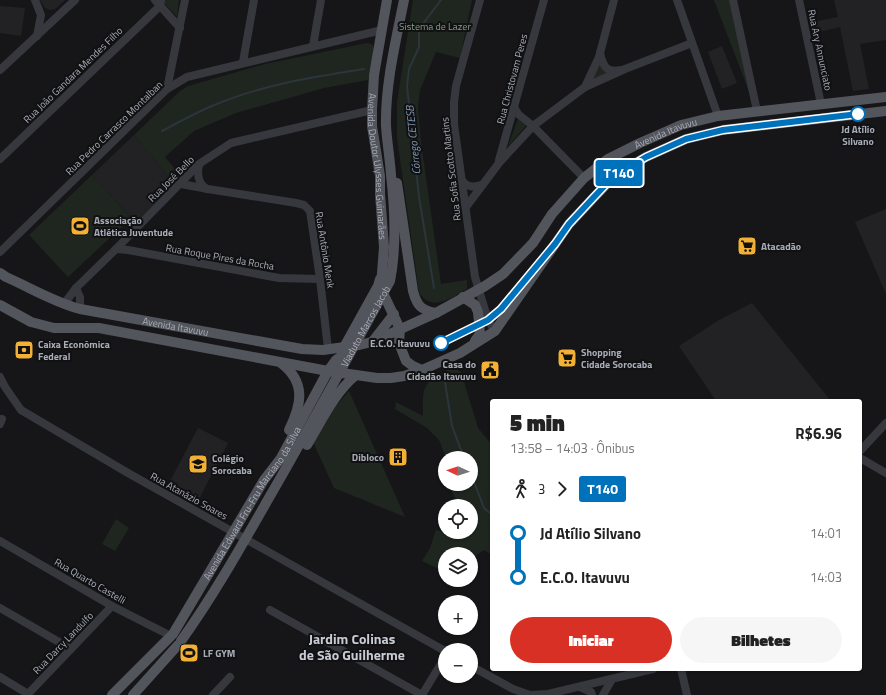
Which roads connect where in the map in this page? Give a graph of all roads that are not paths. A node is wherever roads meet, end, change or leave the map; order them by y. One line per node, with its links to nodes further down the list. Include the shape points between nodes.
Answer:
1 (35, 0): 15 (street)
2 (75, 0): 16 (street)
3 (185, 0): 17 (street)
4 (254, 0): 23 (street)
5 (321, 0): 21 (street)
6 (387, 0): 18 (main road, Avenida Doutor Ulysses Guimarães)
7 (404, 0): 36 (main road, Avenida Doutor Ulysses Guimarães, via 388,90)
8 (480, 0): 45 (street, Rua Sofia Scotto Martins, via 456,86 454,102 454,124)
9 (544, 0): 30 (street, Rua Christovam Peres)
10 (614, 0): 22 (street)
11 (677, 0): 20 (street)
12 (733, 0): 33 (street)
13 (799, 0): 29 (street, Rua Ary Annunciato)
14 (159, 2): 17 (street); 39 (street, Rua João Gandara Mendes Filho)
15 (41, 15): 16 (street); 19 (street)
16 (54, 20): 19 (street)
17 (180, 28): 27 (street)
18 (382, 30): 21 (street, Rua Pedro Carrasco Montalban); 31 (main road, Avenida Doutor Ulysses Guimarães, via 374,75)
19 (37, 36): 25 (street)
20 (692, 44): 24 (street); 34 (street)
21 (313, 46): 23 (street, Rua Pedro Carrasco Montalban)
22 (600, 53): 24 (street, via 602,63 609,70); 26 (street)
23 (243, 62): 27 (street, Rua Pedro Carrasco Montalban, via 186,77)
24 (625, 69): 26 (street)
25 (0, 70)
26 (585, 87): 37 (street)
27 (167, 89): 51 (street, Rua Pedro Carrasco Montalban)
28 (886, 97): 29 (main road, Avenida Itavuvu)
29 (821, 104): 33 (main road, Avenida Itavuvu); 35 (main road, via 819,114)
30 (514, 107): 37 (street, via 518,114); 40 (street, Rua Christovam Peres)
31 (372, 110): 41 (street, Rua José Bello, via 231,143); 42 (main road, Avenida Doutor Ulysses Guimarães)
32 (886, 111): 35 (main road, Avenida Itavuvu)
33 (757, 112): 34 (main road, Avenida Itavuvu)
34 (718, 116): 38 (main road, via 722,124); 44 (main road, Avenida Itavuvu, via 681,125 640,143 608,159)
35 (808, 120): 38 (main road, Avenida Itavuvu)
36 (386, 126): 43 (main road, Avenida Doutor Ulysses Guimarães); 60 (main road, Avenida Doutor Ulysses Guimarães, via 400,197 413,291 416,302 424,310)
37 (533, 126): 40 (street); 44 (street)
38 (729, 129): 64 (main road, Avenida Itavuvu, via 686,139 646,157 614,176 569,224)
39 (0, 159)
40 (499, 163): 47 (street)
41 (199, 164): 46 (street, Rua José Bello); 48 (street, via 197,173 204,187)
42 (380, 176): 61 (main road, Avenida Doutor Ulysses Guimarães, via 384,247 381,286); 78 (main road, Viaduto Marcos Jacob, via 388,228 387,255 378,286 288,449)
43 (392, 177): 78 (main road, Viaduto Marcos Jacob, via 395,231 390,281)
44 (584, 178): 55 (main road, Avenida Itavuvu, via 552,214 533,243 503,274)
45 (462, 180): 47 (street, via 469,187); 49 (street, Rua Sofia Scotto Martins)
46 (181, 184): 48 (street, Rua Antônio Menk); 50 (street, Rua José Bello)
47 (482, 185): 49 (street)
48 (208, 189): 53 (street, Rua Antônio Menk, via 304,205 310,211)
49 (466, 207): 55 (street, Rua Sofia Scotto Martins)
50 (116, 249): 53 (street, Rua Roque Pires da Rocha, via 279,278); 54 (street, Rua José Bello)
51 (0, 252)
52 (0, 273): 57 (main road, Avenida Itavuvu)
53 (320, 279): 69 (street, Rua Antônio Menk)
54 (76, 288): 57 (street, Rua José Bello); 59 (street, via 80,297)
55 (478, 289): 56 (main road, Avenida Itavuvu); 64 (street, via 488,320)
56 (463, 297): 60 (main road, Avenida Itavuvu); 68 (main road, via 475,305 480,324 480,334)
57 (64, 304): 59 (main road, Avenida Itavuvu)
58 (0, 305): 70 (main road, Avenida Itavuvu, via 31,322 48,327 99,328)
59 (80, 309): 69 (main road, Avenida Itavuvu, via 302,349)
60 (436, 313): 62 (main road, Avenida Itavuvu)
61 (394, 314): 63 (main road, Avenida Doutor Ulysses Guimarães); 65 (main road)
62 (416, 322): 63 (main road, Avenida Itavuvu); 66 (main road)
63 (400, 329): 65 (main road, Avenida Itavuvu); 66 (main road)
64 (495, 331): 68 (main road, Avenida Itavuvu)
65 (372, 342): 67 (main road, Avenida Itavuvu)
66 (399, 343): 71 (main road, via 406,361)
67 (358, 345): 69 (main road, Avenida Itavuvu); 72 (main road, Avenida Itavuvu, via 336,360)
68 (470, 346): 71 (main road, Avenida Itavuvu)
69 (328, 349)
70 (281, 363): 72 (main road, Avenida Itavuvu); 81 (main road, via 296,378 299,402 294,419)
71 (422, 370): 73 (main road, Avenida Itavuvu, via 391,378)
72 (328, 371): 73 (main road, Avenida Itavuvu); 78 (main road, Avenida Edward Fru-Fru Marciano da Silva)
73 (356, 375): 80 (main road, via 337,397 306,446)
74 (0, 377): 82 (street, Rua Atanázio Soares, via 21,410)
75 (886, 423): 76 (street)
76 (862, 449)
77 (862, 459): 79 (street)
78 (286, 460): 80 (main road, Avenida Edward Fru-Fru Marciano da Silva); 81 (main road, Avenida Edward Fru-Fru Marciano da Silva)
79 (886, 474)
80 (280, 479): 83 (main road, Avenida Edward Fru-Fru Marciano da Silva)
81 (264, 480): 82 (main road, Avenida Edward Fru-Fru Marciano da Silva)
82 (233, 532): 83 (street, Rua Atanázio Soares); 88 (main road, Avenida Edward Fru-Fru Marciano da Silva)
83 (246, 539): 89 (main road, Avenida Edward Fru-Fru Marciano da Silva); 90 (street, Rua Atanázio Soares)
84 (0, 540): 85 (street, Rua Quarto Castelli)
85 (112, 606): 88 (street, Rua Quarto Castelli); 91 (street, Rua Darcy Landulfo)
86 (0, 608): 91 (street)
87 (270, 610): 104 (street)
88 (172, 635): 89 (main road, via 172,644); 101 (main road, Avenida Edward Fru-Fru Marciano da Silva)
89 (180, 643): 102 (main road, Avenida Edward Fru-Fru Marciano da Silva)
90 (438, 647)
91 (71, 649): 100 (street, Rua Darcy Landulfo)
92 (438, 669): 104 (street)
93 (478, 670): 99 (street, via 513,689 530,695)
94 (644, 671): 98 (street)
95 (682, 671): 107 (street)
96 (0, 677): 100 (street)
97 (230, 677): 103 (street)
98 (612, 678): 99 (street); 106 (street)
99 (580, 688): 105 (street)
100 (28, 694)
101 (112, 695)
102 (133, 695)
103 (213, 695)
104 (422, 695)
105 (592, 695)
106 (603, 695)
107 (687, 695)

